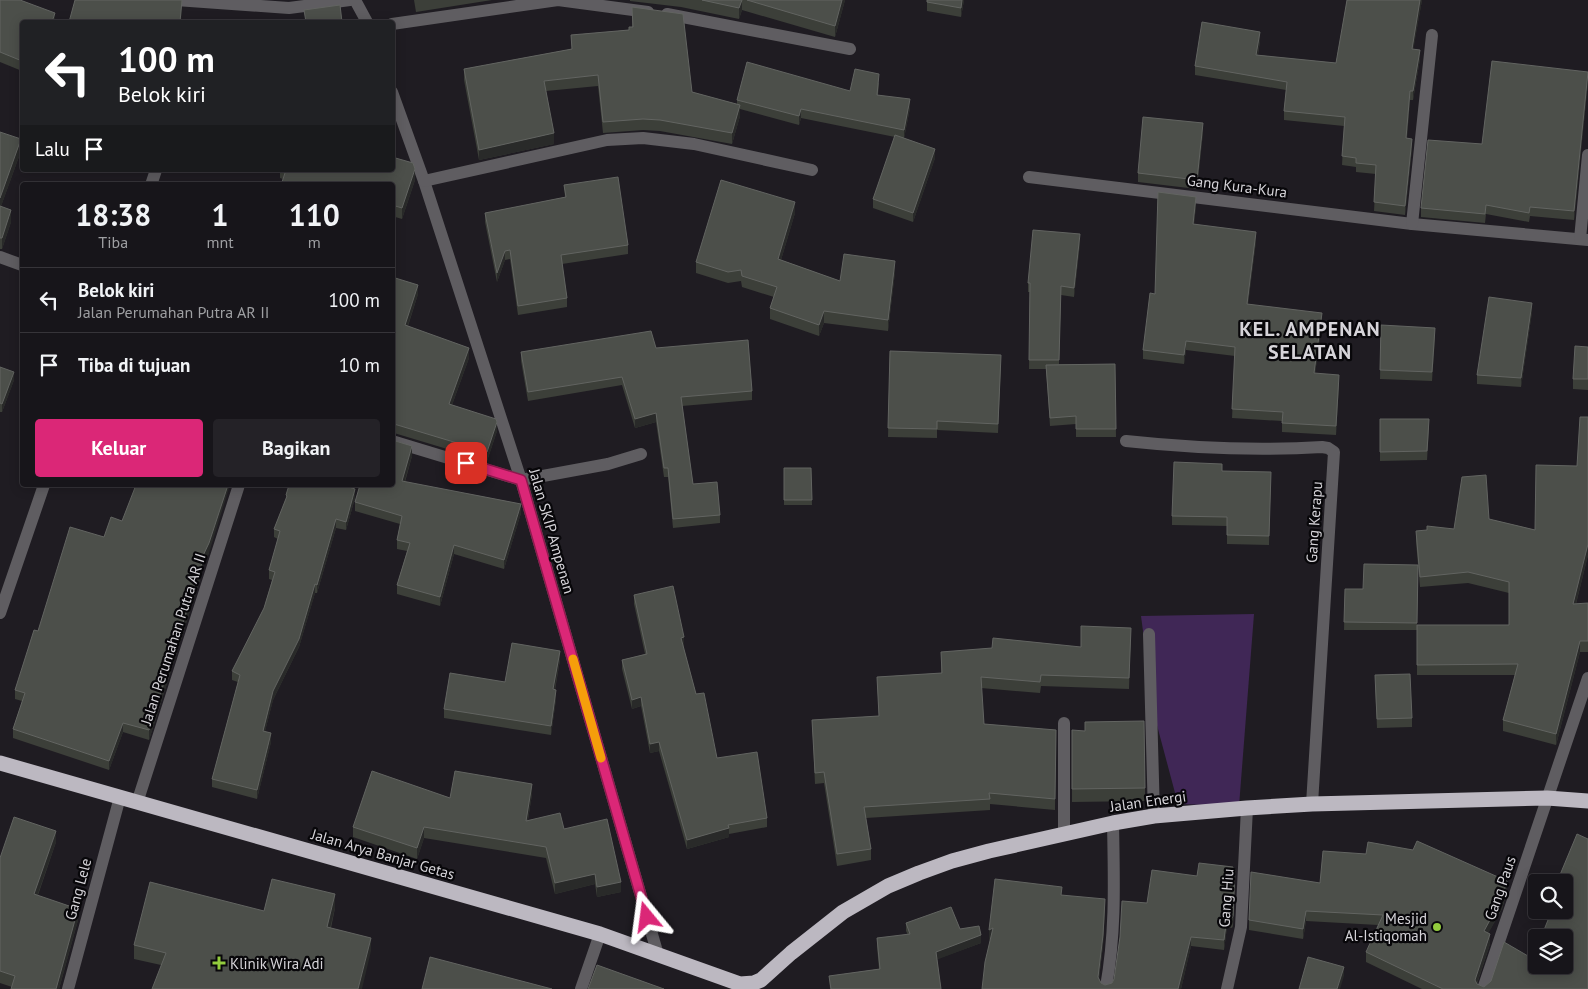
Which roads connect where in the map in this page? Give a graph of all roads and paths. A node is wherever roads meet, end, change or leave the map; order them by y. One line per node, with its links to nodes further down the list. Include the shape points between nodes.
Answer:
1 (176, 0): 2 (street, via 288,8)
2 (350, 0)
3 (355, 0): 4 (street)
4 (366, 20)
5 (395, 24): 7 (street, via 558,0 687,17)
6 (1432, 35): 13 (street)
7 (850, 49)
8 (395, 100): 12 (street, Jalan SKIP Ampenan)
9 (1588, 155): 14 (street)
10 (812, 170): 12 (street, via 694,144 643,138 607,140)
11 (1028, 177): 13 (street, Gang Kura-Kura)
12 (424, 181): 20 (street, Jalan SKIP Ampenan)
13 (1412, 224): 14 (street, Gang Kura-Kura)
14 (1584, 239)
15 (0, 257): 16 (street)
16 (20, 264)
17 (1126, 441): 32 (street, Gang Kerapu, via 1279,450 1328,448 1334,452)
18 (395, 443): 20 (street)
19 (641, 454): 20 (street, via 608,464)
20 (521, 480): 38 (street, Jalan SKIP Ampenan)
21 (43, 487): 23 (street)
22 (238, 487): 31 (street, Jalan Perumahan Putra AR II)
23 (0, 612)
24 (1149, 634): 34 (street)
25 (1588, 678): 29 (street, Gang Paus)
26 (1064, 724): 36 (street)
27 (0, 763): 28 (highway, Jalan Arya Banjar Getas)
28 (120, 797): 31 (highway, Jalan Arya Banjar Getas); 41 (street, Gang Lele)
29 (1547, 798): 30 (highway, Jalan Energi); 32 (highway, Jalan Energi); 44 (street, Gang Paus)
30 (1588, 801)
31 (137, 803): 37 (highway, Jalan Arya Banjar Getas)
32 (1312, 804): 33 (highway, Jalan Energi)
33 (1247, 808): 34 (highway, Jalan Energi); 43 (street, Gang Hiu, via 1241,927)
34 (1154, 816): 35 (highway, Jalan Energi)
35 (1113, 823): 36 (highway, Jalan Energi); 40 (street, via 1115,921)
36 (1064, 834): 39 (highway, Jalan Energi, via 952,861 888,886 843,912 769,973)
37 (600, 934): 38 (highway, Jalan Arya Banjar Getas); 42 (street)
38 (658, 955): 39 (highway, Jalan Arya Banjar Getas)
39 (747, 986)
40 (1106, 987)
41 (68, 989)
42 (580, 989)
43 (1227, 989)
44 (1483, 989)

